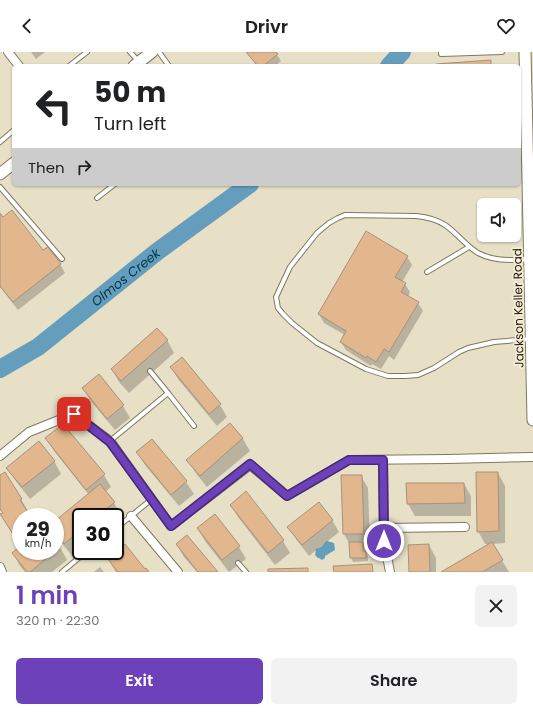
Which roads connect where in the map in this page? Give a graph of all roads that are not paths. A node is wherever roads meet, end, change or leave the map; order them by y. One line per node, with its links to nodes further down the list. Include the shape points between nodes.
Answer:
1 (8, 52): 9 (street)
2 (87, 52): 10 (lane)
3 (130, 52): 11 (lane)
4 (152, 52): 11 (main road)
5 (159, 52): 12 (lane)
6 (441, 52): 7 (lane)
7 (502, 52)
8 (525, 52): 13 (main road, Jackson Keller Road)
9 (17, 64)
10 (72, 64)
11 (137, 64)
12 (168, 64)
13 (522, 93): 23 (main road, Jackson Keller Road, via 527,124)
14 (12, 132): 15 (lane)
15 (0, 142)
16 (12, 165): 17 (main road)
17 (0, 174)
18 (112, 186): 20 (lane)
19 (0, 187): 22 (lane)
20 (97, 198)
21 (469, 247): 23 (lane, via 494,258); 24 (lane); 26 (lane, via 445,225 428,217 345,215 317,234 290,266 276,297 278,308 317,343 366,369 388,376 418,375 468,348 494,342)
22 (62, 259)
23 (530, 259): 25 (main road, Jackson Keller Road)
24 (427, 272)
25 (532, 302): 26 (main road, Jackson Keller Road)
26 (531, 339): 29 (main road, Jackson Keller Road)
27 (150, 370): 28 (lane)
28 (168, 393): 30 (lane); 31 (lane)
29 (533, 420)
30 (194, 426)
31 (110, 442): 32 (street, via 74,414 29,432); 35 (street)
32 (0, 456)
33 (533, 457): 34 (street)
34 (383, 460): 35 (street, via 349,460 287,496 250,464 171,526); 39 (street)
35 (152, 499): 36 (lane)
36 (131, 516): 37 (lane); 45 (street)
37 (124, 522)
38 (465, 526): 39 (street)
39 (384, 528): 47 (street)
40 (77, 560): 44 (lane)
41 (238, 563): 46 (lane)
42 (0, 567): 43 (street)
43 (2, 572)
44 (62, 572)
45 (178, 572)
46 (246, 572)
47 (390, 572)

